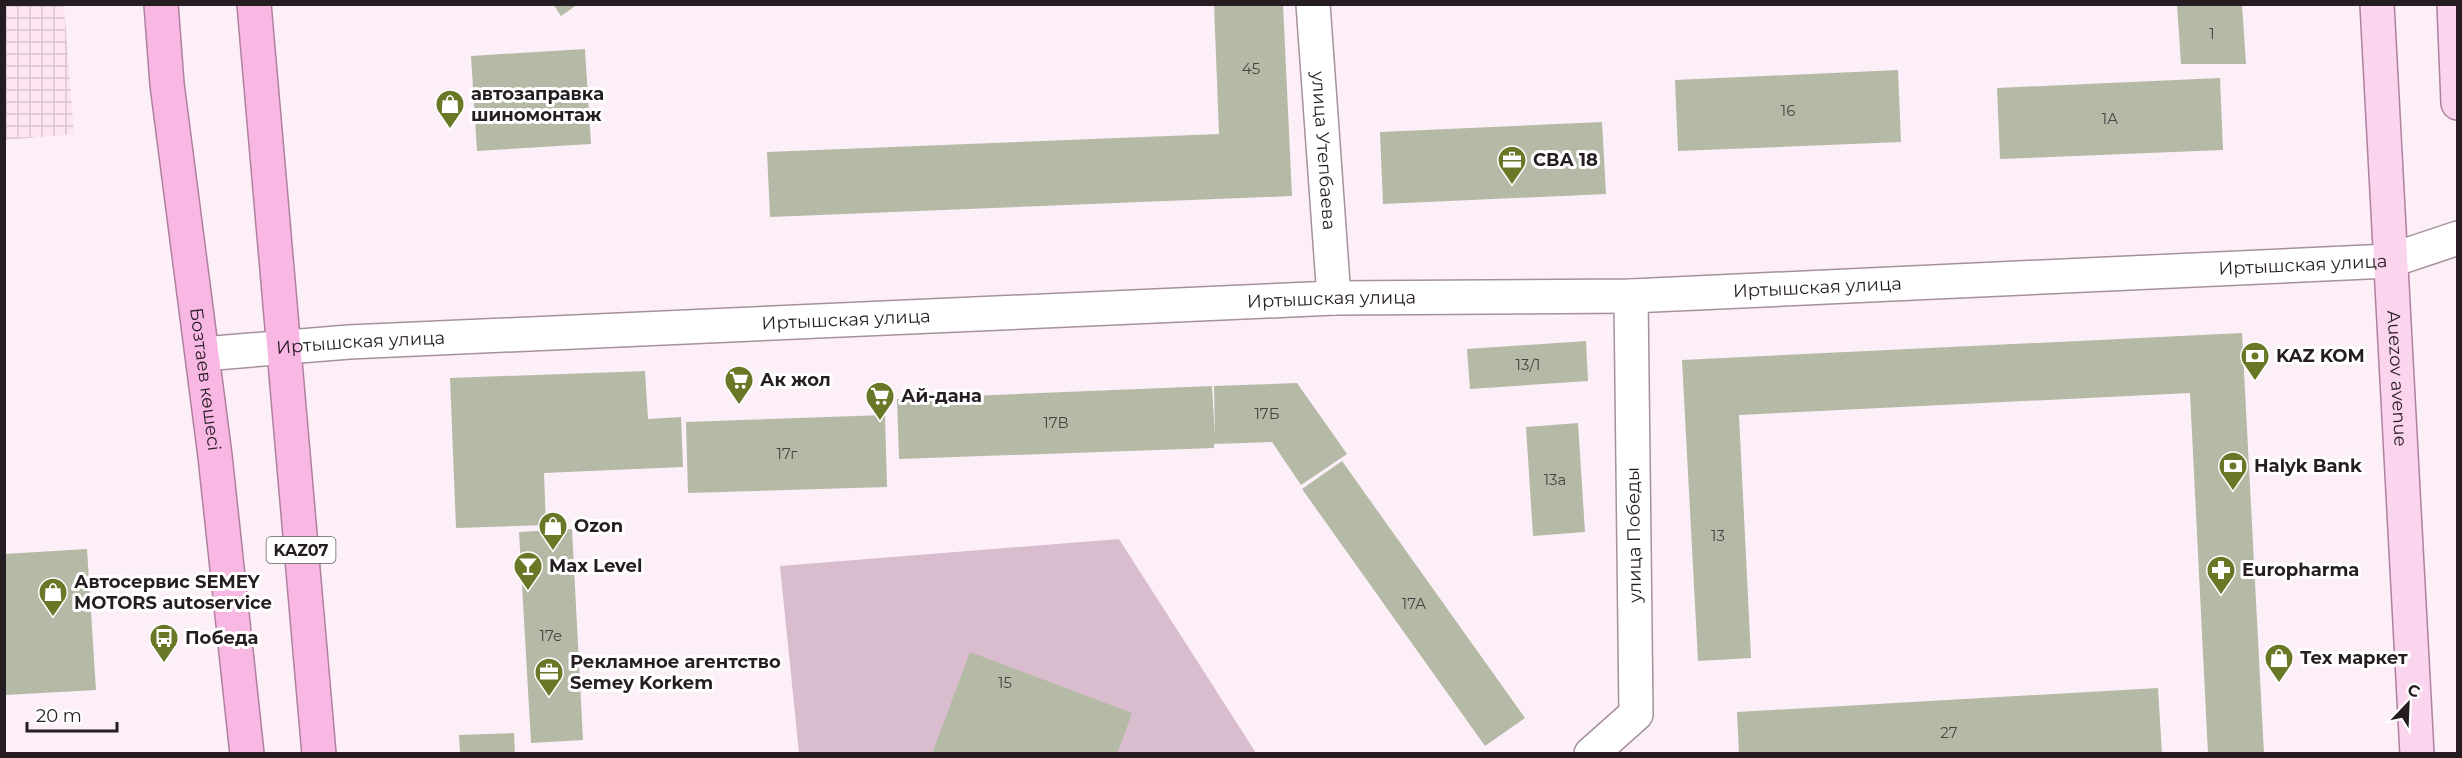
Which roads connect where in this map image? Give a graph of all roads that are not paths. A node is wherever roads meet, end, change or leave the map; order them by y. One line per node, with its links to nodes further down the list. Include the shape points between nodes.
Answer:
1 (161, 4): 12 (highway, Бозтаев көшесі, via 167,84)
2 (254, 4): 11 (highway, KAZ07)
3 (1313, 4): 10 (street, улица Утепбаева)
4 (2377, 4): 8 (main road, Auezov avenue)
5 (2454, 4): 6 (main road)
6 (2457, 103)
7 (2457, 238): 8 (street, Иртышская улица)
8 (2389, 261): 9 (street, Иртышская улица); 16 (main road, Auezov avenue)
9 (1631, 296): 10 (street, Иртышская улица); 15 (street, улица Победы, via 1635,714)
10 (1334, 298): 11 (street, Иртышская улица)
11 (282, 347): 12 (street, Иртышская улица); 14 (highway, KAZ07)
12 (202, 354): 13 (highway, Бозтаев көшесі)
13 (247, 753)
14 (319, 753)
15 (1591, 753)
16 (2417, 753)

